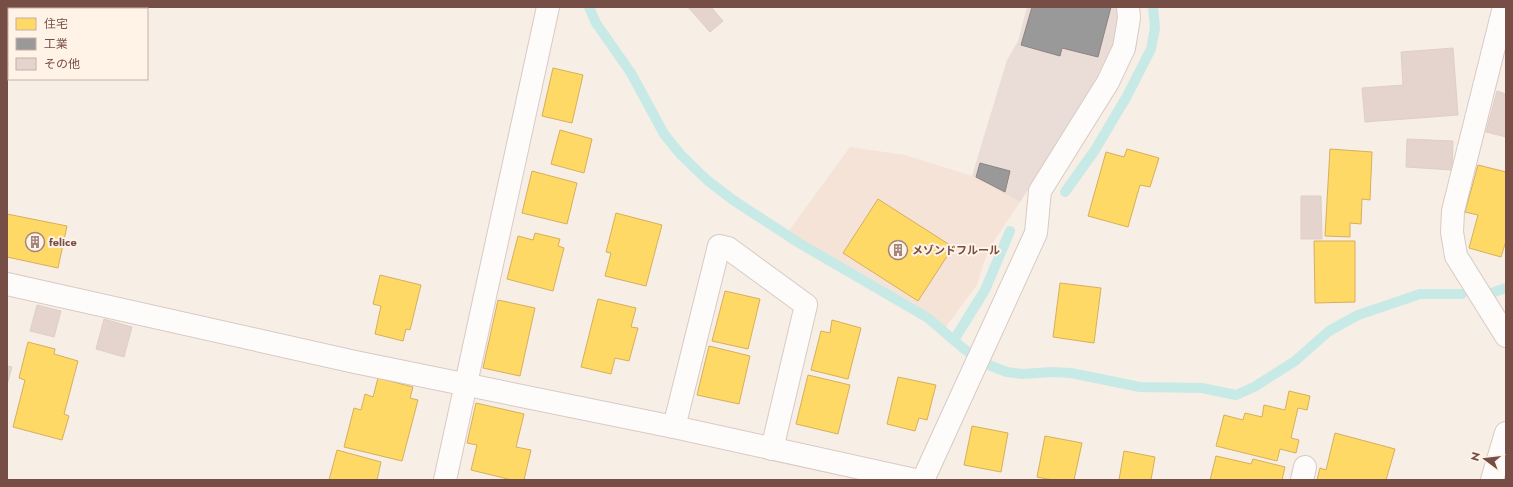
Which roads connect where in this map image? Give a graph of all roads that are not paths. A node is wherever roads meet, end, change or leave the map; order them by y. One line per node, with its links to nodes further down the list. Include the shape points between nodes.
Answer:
1 (548, 7): 6 (street)
2 (1128, 7): 12 (street, via 1129,18 1124,48 1108,82 1040,191 1036,233)
3 (1504, 7): 5 (street, via 1453,211 1452,232 1456,256)
4 (7, 284): 6 (street, via 355,362)
5 (1506, 336)
6 (466, 384): 7 (street); 10 (street)
7 (674, 427): 9 (street); 9 (street, via 719,246 728,248 806,305)
8 (1506, 433): 13 (street)
9 (772, 449): 11 (street)
10 (445, 480)
11 (915, 480)
12 (923, 480)
13 (1492, 480)

